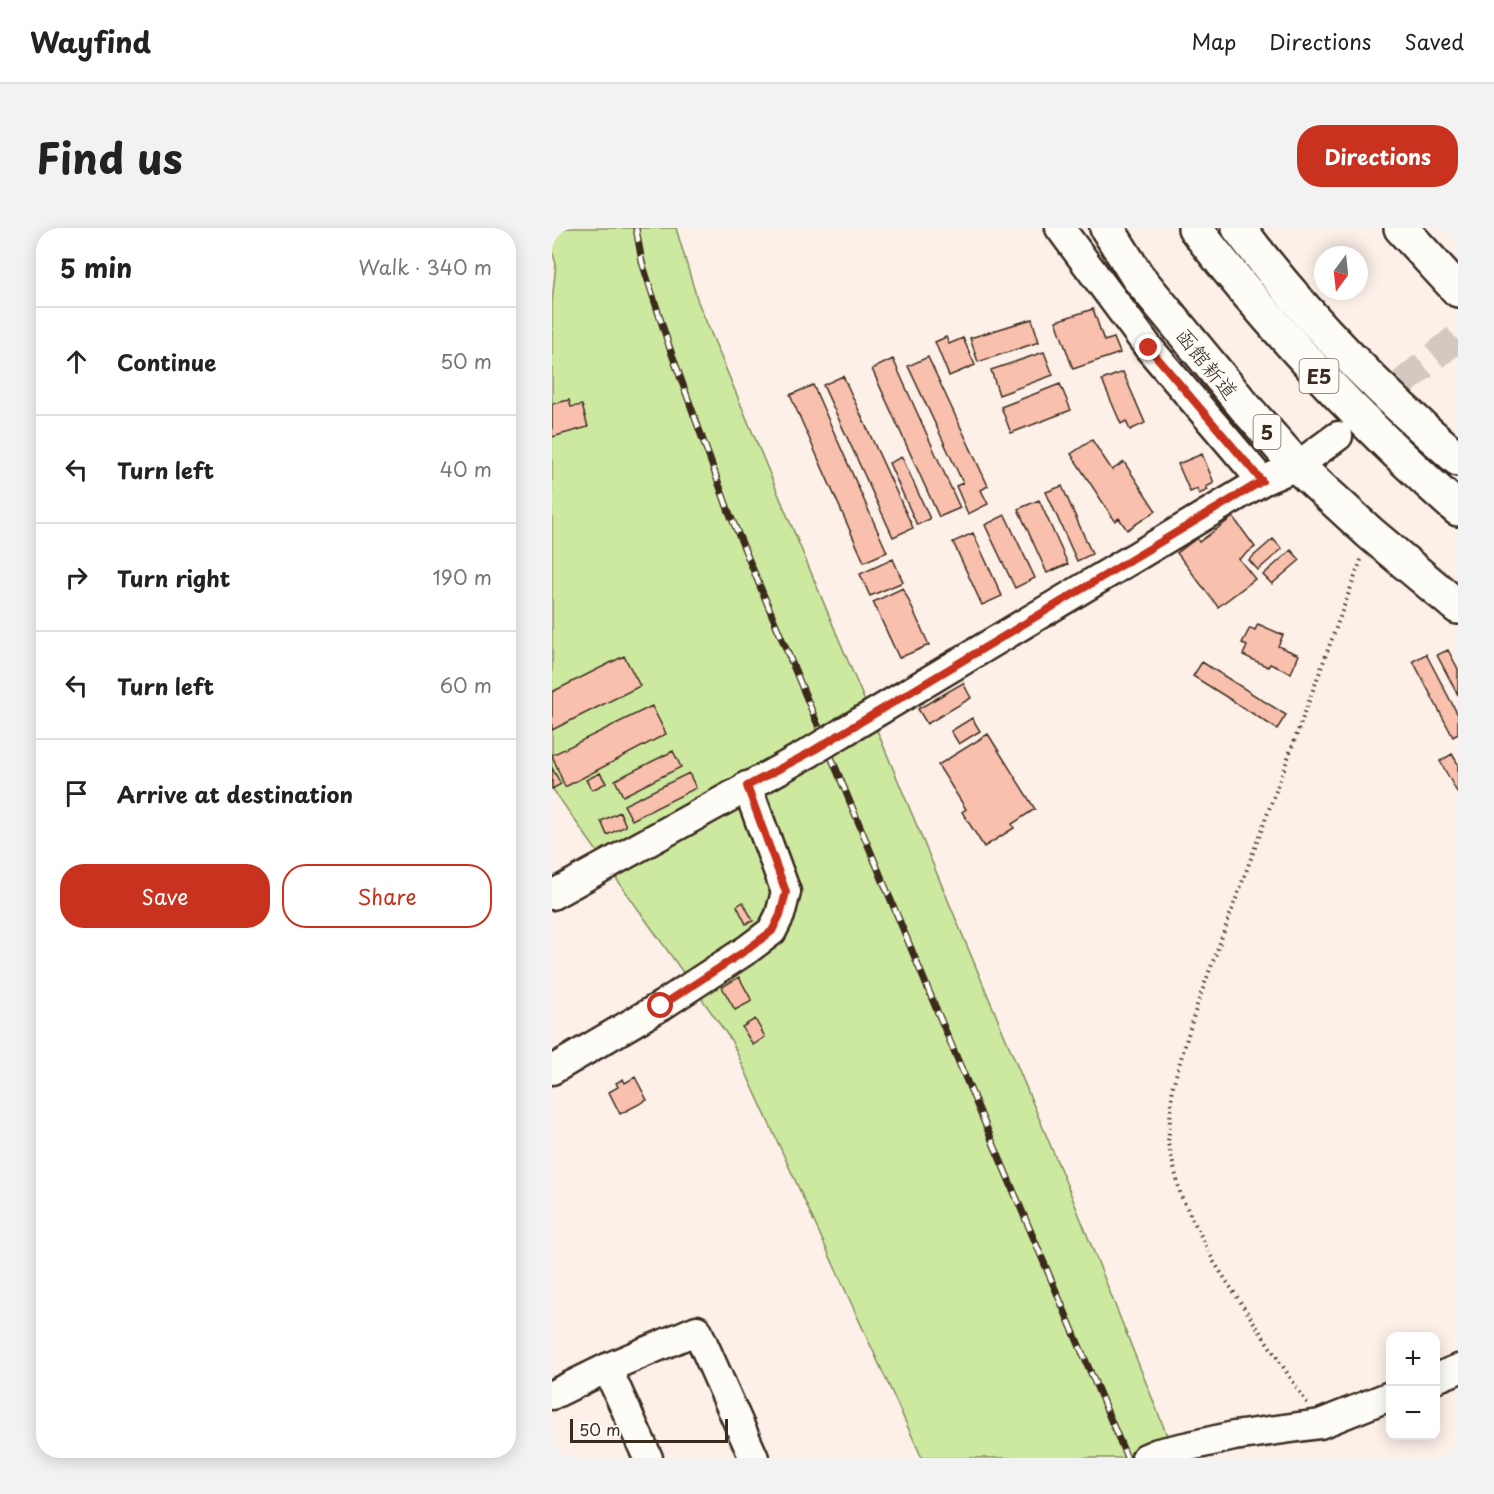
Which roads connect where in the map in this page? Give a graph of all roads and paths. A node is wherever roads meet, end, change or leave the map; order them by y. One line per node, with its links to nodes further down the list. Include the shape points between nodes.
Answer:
1 (1060, 228): 10 (street, via 1149,348)
2 (1107, 228): 9 (highway, 函館新道 / 5, via 1137,276)
3 (1195, 228): 11 (highway, E5, via 1311,368 1394,452)
4 (1239, 228): 8 (highway, E5, via 1338,344)
5 (1401, 228): 6 (highway)
6 (1458, 290)
7 (1338, 436): 9 (street)
8 (1458, 459)
9 (1297, 466): 10 (street); 12 (highway, 函館新道 / 5)
10 (1262, 481): 14 (street, bridge, via 809,753)
11 (1458, 509)
12 (1370, 533): 13 (highway, 函館新道 / 5); 22 (path, via 1198,1002 1173,1085 1168,1143 1181,1196 1214,1262)
13 (1458, 607)
14 (747, 786): 15 (street); 16 (street, via 786,892 772,931 661,1006)
15 (552, 895)
16 (552, 1070)
17 (607, 1368): 20 (street); 24 (street); 25 (street, via 697,1330)
18 (1458, 1370): 19 (street)
19 (1440, 1377)
20 (552, 1395)
21 (1386, 1398): 22 (street)
22 (1320, 1424): 23 (street, via 1234,1436)
23 (1152, 1455)
24 (648, 1458)
25 (754, 1458)

